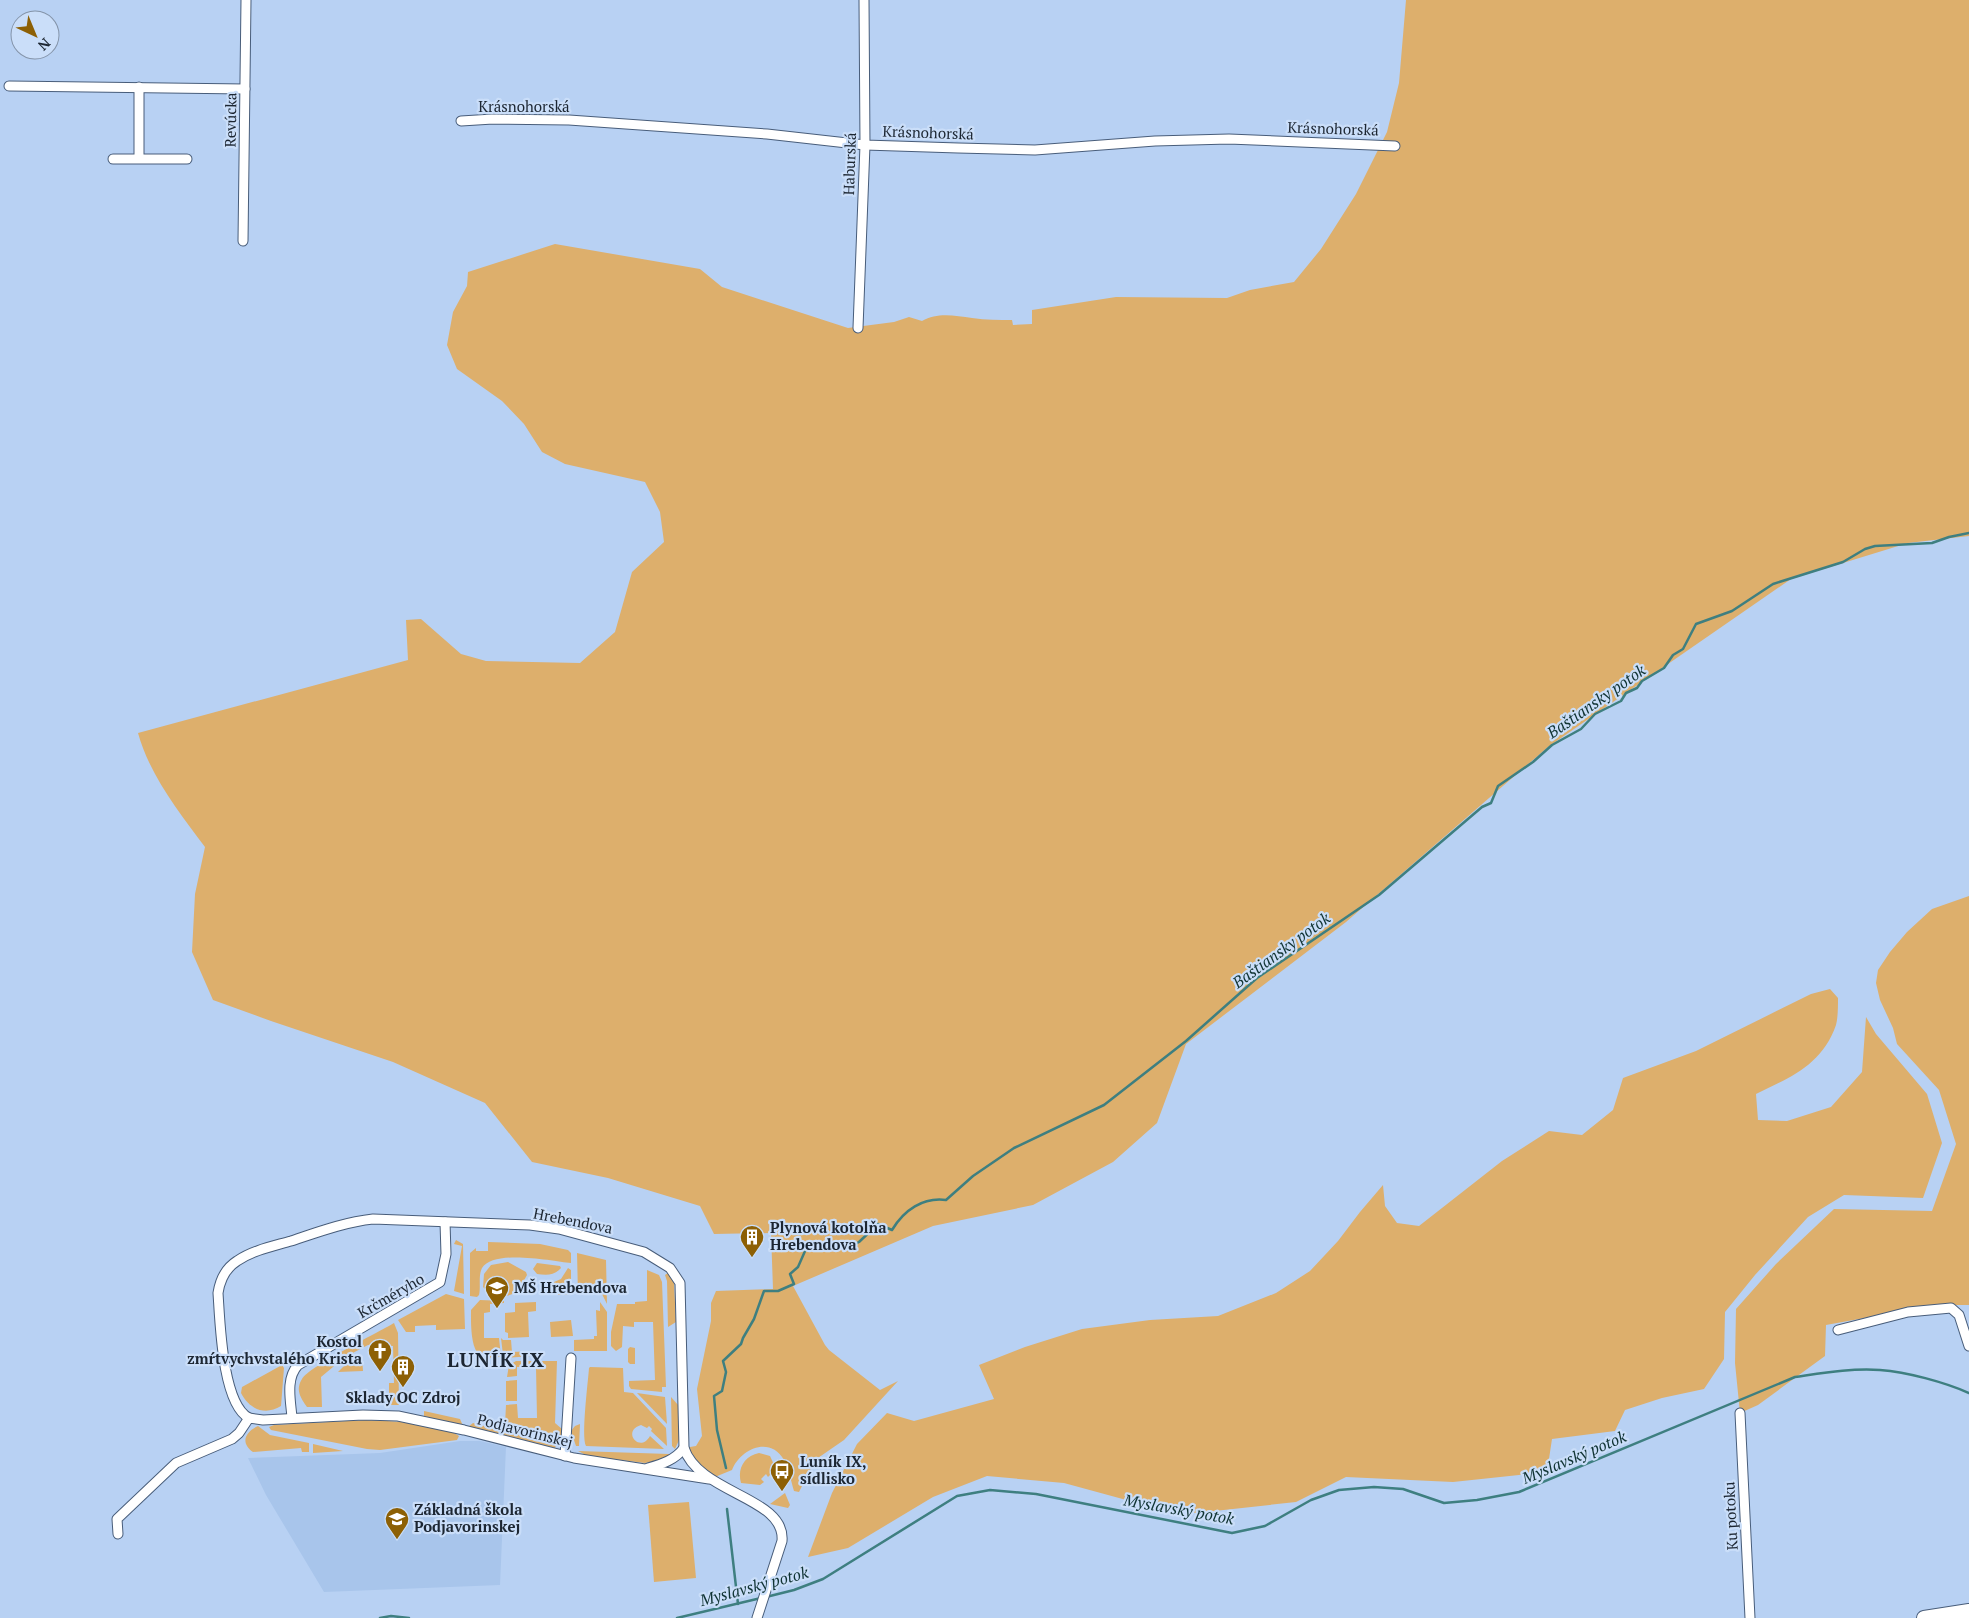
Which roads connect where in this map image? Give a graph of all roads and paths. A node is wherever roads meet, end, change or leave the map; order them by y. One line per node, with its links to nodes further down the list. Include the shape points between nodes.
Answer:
1 (246, 0): 5 (street, Revúcka)
2 (864, 0): 7 (street, Haburská)
3 (9, 86): 4 (street)
4 (139, 87): 5 (street); 9 (street)
5 (245, 89): 12 (street, Revúcka)
6 (460, 121): 7 (street, Krásnohorská, via 569,120 767,134)
7 (865, 145): 8 (street, Krásnohorská, via 1035,150 1229,139); 13 (street, Haburská)
8 (1395, 146)
9 (139, 158): 10 (street); 11 (street)
10 (113, 159)
11 (187, 159)
12 (244, 241)
13 (858, 328)
14 (445, 1222): 19 (street, Hrebendova, via 356,1221 251,1253 231,1266 218,1293 226,1374 234,1402); 20 (street, Krčméryho, via 446,1254 440,1282 298,1365 290,1381); 21 (street, Hrebendova, via 559,1229 644,1252 670,1268 679,1280 680,1290)
15 (1838, 1330): 16 (street, via 1908,1312 1951,1308 1959,1314)
16 (1969, 1346)
17 (571, 1358): 22 (street)
18 (1740, 1413): 28 (street, Ku potoku)
19 (249, 1418): 20 (street, Podjavorinskej); 25 (street, via 235,1437 168,1469 117,1518)
20 (292, 1418): 22 (street, Podjavorinskej, via 398,1416)
21 (684, 1448): 23 (street, via 667,1462); 24 (street, via 692,1463)
22 (566, 1456): 23 (street, Podjavorinskej)
23 (645, 1468): 24 (street, Podjavorinskej)
24 (710, 1479): 27 (street, via 767,1510 782,1534)
25 (118, 1534)
26 (1969, 1611): 29 (street)
27 (757, 1618)
28 (1750, 1618)
29 (1927, 1618)

